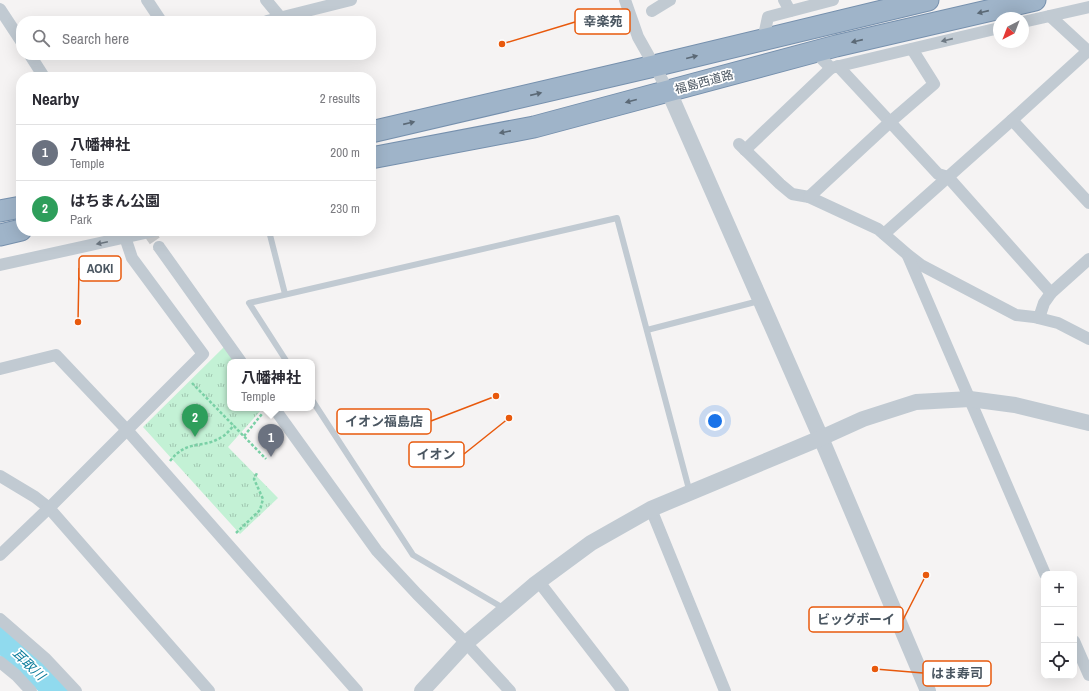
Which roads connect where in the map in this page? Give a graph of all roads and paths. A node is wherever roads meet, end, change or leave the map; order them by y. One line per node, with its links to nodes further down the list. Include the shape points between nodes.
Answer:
1 (147, 0): 14 (street)
2 (266, 0): 15 (street)
3 (351, 0): 16 (street)
4 (625, 0): 26 (street, via 638,37)
5 (670, 0): 13 (street)
6 (784, 0): 12 (street)
7 (833, 0): 12 (street)
8 (928, 0): 21 (highway)
9 (1035, 0): 24 (highway, 福島西道路, one-way to 24)
10 (1089, 6): 17 (street)
11 (0, 9): 20 (street)
12 (790, 11): 21 (street, via 768,17)
13 (652, 12)
14 (158, 16)
15 (279, 16)
16 (289, 16)
17 (1050, 16): 18 (street); 23 (street)
18 (1029, 21)
19 (993, 29): 22 (street, one-way to 22)
20 (16, 33)
21 (763, 40): 26 (highway, one-way to 21)
22 (912, 49): 27 (street); 31 (street, via 934,84)
23 (1088, 50): 30 (street)
24 (815, 52): 27 (street); 29 (highway, 福島西道路)
25 (33, 60): 28 (street)
26 (654, 66): 29 (street); 32 (highway, one-way to 26)
27 (835, 67): 31 (street); 35 (street, via 742,147 792,194)
28 (41, 72)
29 (669, 92): 33 (highway, 福島西道路, one-way to 33, via 534,127); 51 (street)
30 (1012, 120): 34 (street); 36 (street)
31 (890, 122): 34 (street, via 938,174); 35 (street)
32 (376, 131)
33 (376, 157)
34 (948, 177): 40 (street); 49 (street)
35 (808, 197): 40 (street)
36 (1089, 203)
37 (16, 208): 38 (highway)
38 (0, 211)
39 (16, 231): 41 (highway)
40 (884, 234): 46 (street)
41 (0, 235)
42 (120, 236): 48 (street, one-way to 48)
43 (124, 236): 58 (street, via 132,258 203,354)
44 (270, 236): 50 (lane)
45 (159, 247): 55 (street)
46 (908, 255): 52 (street, via 921,265 1016,315); 59 (street)
47 (1089, 259): 49 (street)
48 (0, 265)
49 (1051, 293): 52 (street)
50 (285, 294): 53 (lane, via 617,218); 56 (lane, via 249,303)
51 (761, 301): 53 (lane); 66 (street)
52 (1038, 318): 54 (street, via 1058,323)
53 (647, 330): 71 (lane)
54 (1089, 339)
55 (239, 359)
56 (286, 359)
57 (0, 368): 64 (street, via 56,355)
58 (183, 374): 63 (path); 64 (street)
59 (970, 399): 62 (street, via 1014,405); 66 (street, via 916,402 863,419); 76 (street)
60 (315, 405): 78 (lane, via 413,555)
61 (269, 411): 65 (path); 80 (street, via 377,551)
62 (1089, 423)
63 (234, 425): 65 (path); 67 (path, via 222,438 214,442 192,445)
64 (127, 430): 72 (street); 87 (street)
65 (244, 436): 68 (path)
66 (821, 438): 71 (street); 92 (street)
67 (172, 458)
68 (266, 459)
69 (257, 473): 74 (path, via 254,479 263,499 260,510)
70 (0, 476): 72 (street)
71 (690, 493): 73 (street)
72 (49, 508): 75 (street); 86 (street)
73 (651, 509): 77 (street, via 591,543); 91 (street)
74 (238, 532)
75 (0, 555)
76 (1044, 571)
77 (539, 582): 78 (street); 90 (street)
78 (506, 610): 80 (street)
79 (0, 619): 85 (street)
80 (466, 643): 88 (street); 89 (street)
81 (1075, 643): 83 (street)
82 (0, 662): 84 (street)
83 (1089, 675)
84 (31, 691)
85 (76, 691)
86 (209, 691)
87 (357, 691)
88 (422, 691)
89 (510, 691)
90 (623, 691)
91 (725, 691)
92 (928, 691)

